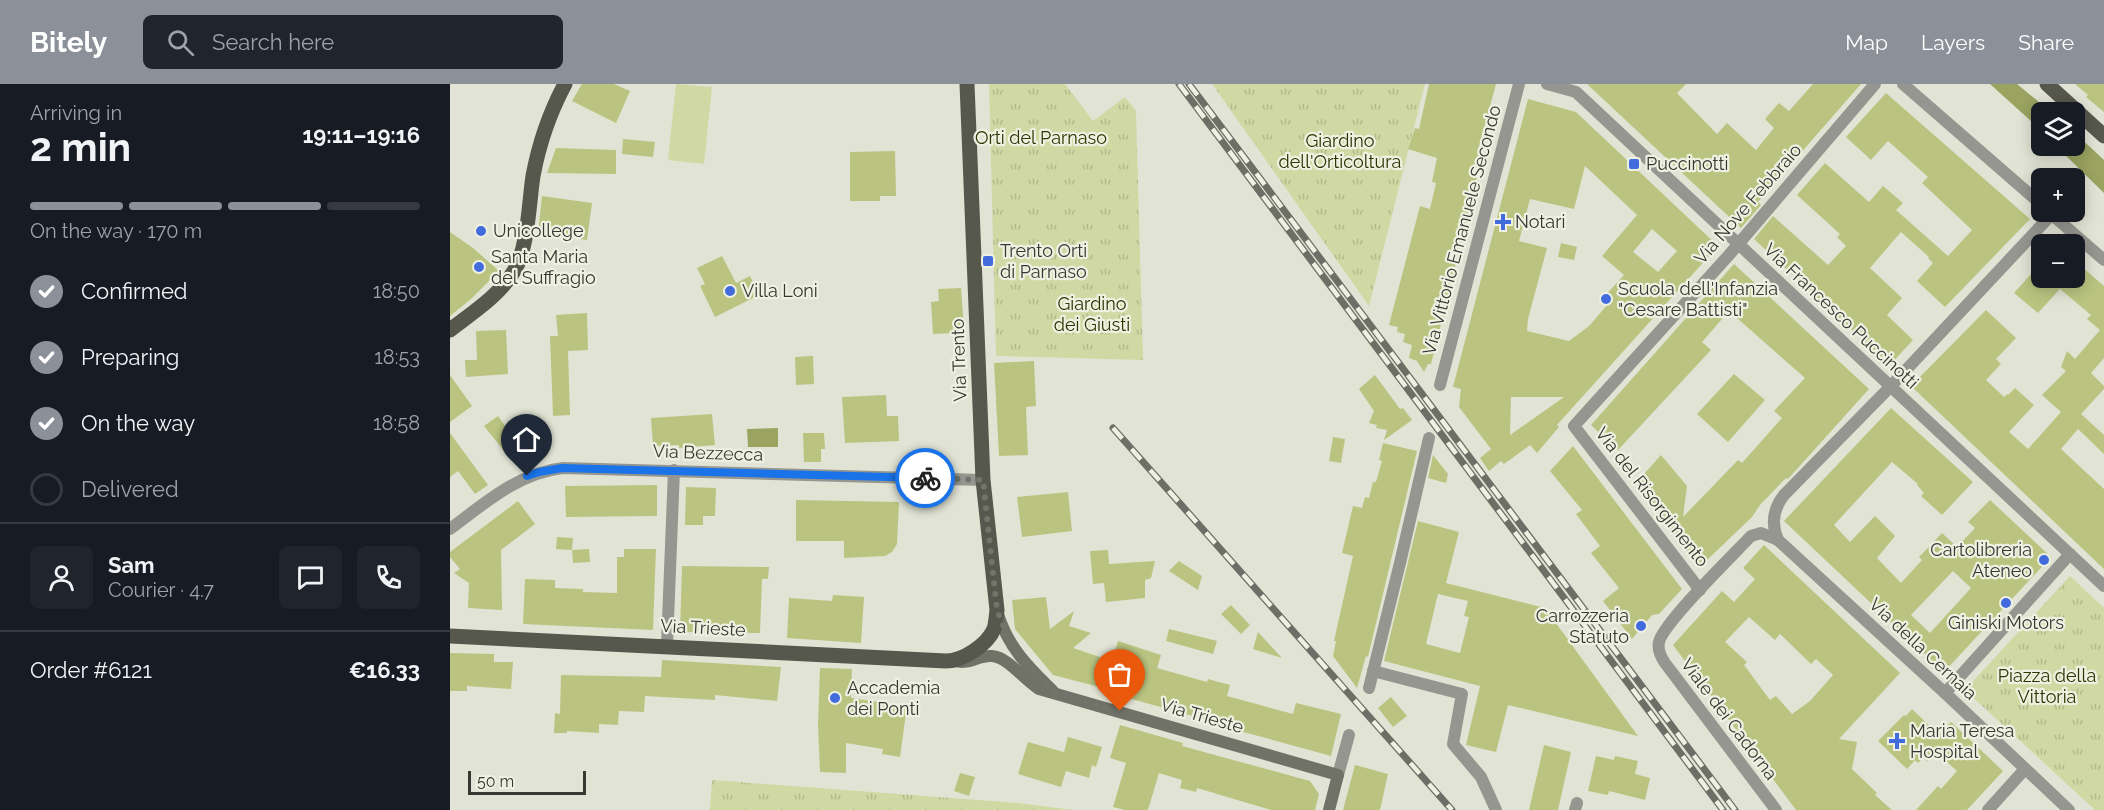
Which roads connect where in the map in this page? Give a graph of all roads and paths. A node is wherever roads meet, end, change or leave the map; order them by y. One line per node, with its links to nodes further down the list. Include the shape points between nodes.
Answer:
1 (565, 84): 14 (main road, via 539,150 516,268 503,285)
2 (967, 84): 20 (main road, Via Trento)
3 (1519, 84): 15 (street, Via Vittorio Emanuele Secondo)
4 (1547, 84): 12 (street, Via Francesco Puccinotti, via 1576,92)
5 (1875, 84): 12 (street, Via Nove Febbraio)
6 (1903, 84): 9 (street)
7 (2047, 84): 8 (main road)
8 (2104, 136)
9 (2031, 195)
10 (2042, 222): 16 (street)
11 (2060, 222): 13 (street)
12 (1738, 244): 16 (street, Via Francesco Puccinotti); 17 (street, Via Nove Febbraio)
13 (2104, 260)
14 (450, 330)
15 (1440, 384)
16 (1890, 386): 22 (street, via 1781,498 1773,520); 23 (street, Via Francesco Puccinotti)
17 (1574, 426): 25 (street, Via del Risorgimento)
18 (1429, 438): 30 (street)
19 (674, 470): 20 (street, Via Bezzecca); 21 (street, Via Bezzecca, via 562,468 539,472 515,482); 28 (street)
20 (983, 480): 26 (main road, Via Trento)
21 (450, 529)
22 (1778, 540): 25 (street, via 1764,533 1751,536); 33 (street, Via della Cernaia)
23 (2070, 554): 24 (street, Via Francesco Puccinotti); 33 (street)
24 (2104, 586)
25 (1700, 590): 39 (street, Viale dei Cadorna, via 1661,634 1658,647 1665,663)
26 (997, 610): 29 (main road, Via Trento, via 992,633 980,646); 32 (street, Via Trieste, via 1010,643)
27 (450, 636): 28 (main road, Via Trieste)
28 (667, 645): 29 (main road, Via Trieste)
29 (954, 661): 32 (street, Via Trieste, via 966,663 999,657 1029,684)
30 (1373, 671): 31 (street); 38 (street, via 1462,694 1452,744 1481,777)
31 (1369, 688)
32 (1054, 692): 36 (street, Via Trieste)
33 (1945, 693): 35 (street, Via della Cernaia)
34 (1349, 735): 36 (street)
35 (2025, 769): 40 (street); 41 (street, Via della Cernaia)
36 (1338, 775): 37 (street)
37 (1329, 810)
38 (1496, 810)
39 (1776, 810)
40 (1988, 810)
41 (2069, 810)

